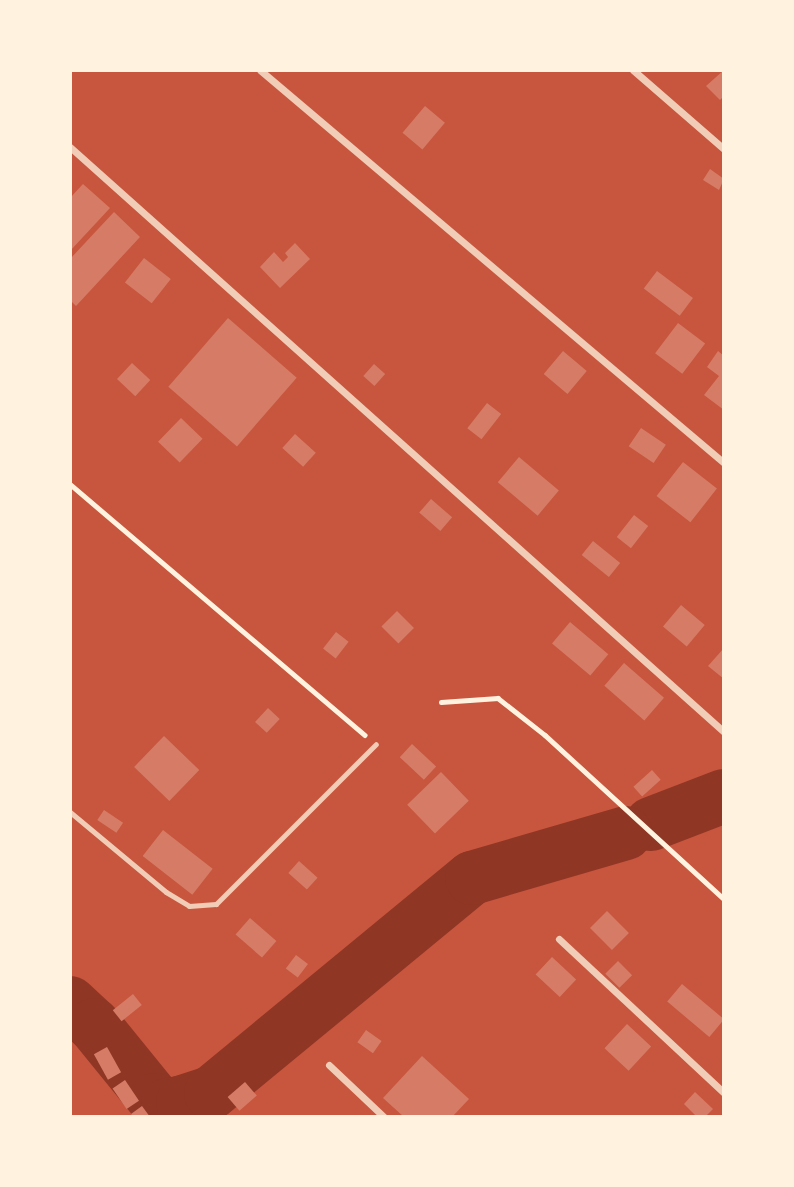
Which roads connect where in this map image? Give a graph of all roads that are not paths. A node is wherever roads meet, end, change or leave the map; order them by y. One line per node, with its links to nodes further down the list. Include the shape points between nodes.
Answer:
1 (260, 70): 5 (street)
2 (633, 70): 4 (street)
3 (70, 146): 6 (street)
4 (724, 149)
5 (724, 463)
6 (724, 732)
7 (376, 744): 8 (lane, via 216,904 190,906 166,892)
8 (70, 812)
9 (559, 939): 11 (street)
10 (330, 1065): 12 (street)
11 (724, 1093)
12 (384, 1117)

